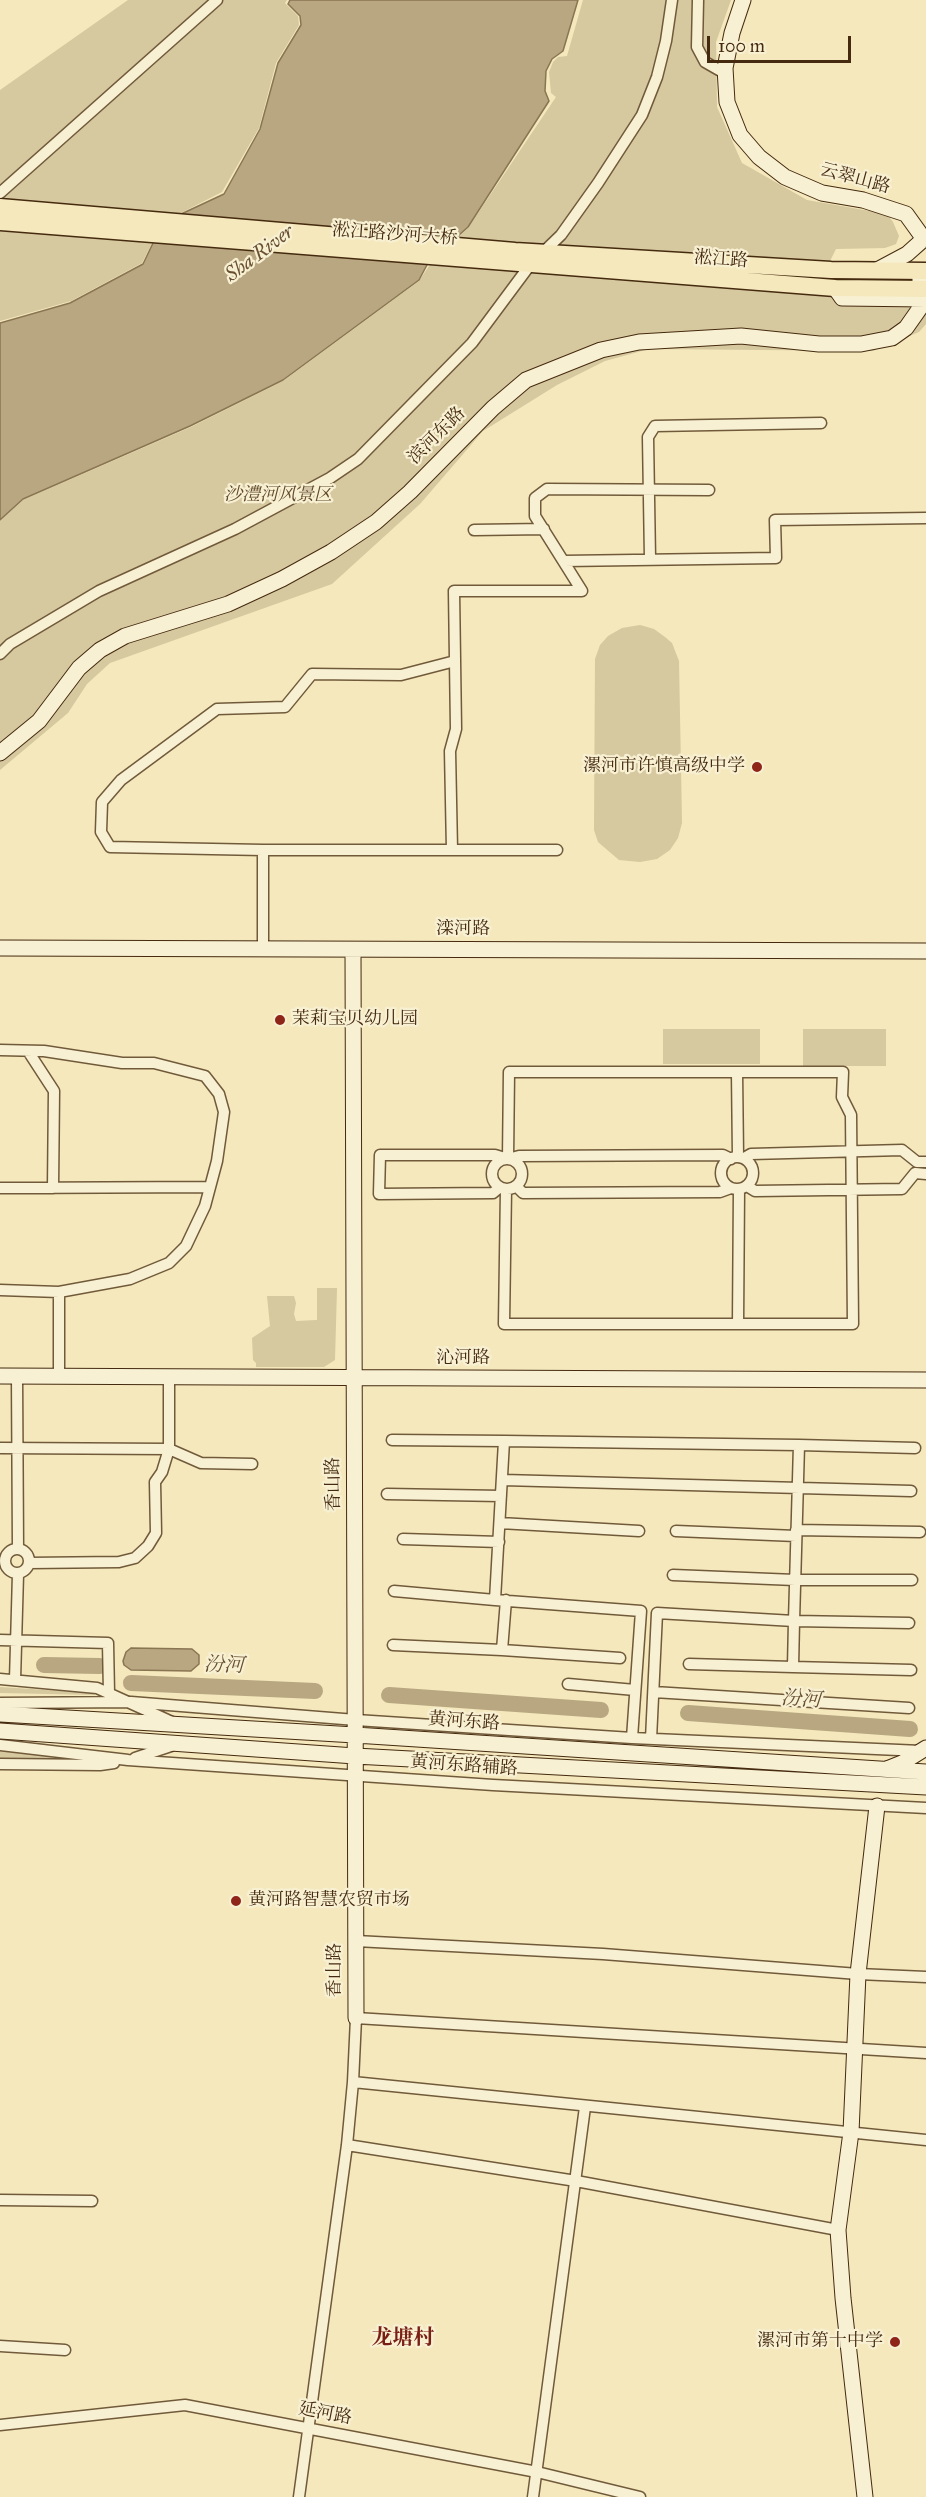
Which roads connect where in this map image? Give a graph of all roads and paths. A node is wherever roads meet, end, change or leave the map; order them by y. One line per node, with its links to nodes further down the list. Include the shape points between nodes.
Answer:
1 (217, 0): 6 (street)
2 (672, 0): 11 (street, via 659,68 642,115 561,235)
3 (698, 0): 5 (street, via 697,47 705,62)
4 (743, 0): 5 (street, 云翠山路, via 732,33)
5 (726, 74): 10 (street, 云翠山路, via 727,102 740,135 759,157 785,177 822,193 863,200 906,214)
6 (0, 193)
7 (0, 207): 8 (main road)
8 (60, 220): 9 (main road); 11 (main road, 淞江路沙河大桥)
9 (0, 222)
10 (925, 238): 12 (street, via 907,254)
11 (525, 258): 12 (main road, 淞江路); 14 (main road, 淞江路); 23 (street, via 472,343 358,459 236,529 99,591)
12 (877, 270): 13 (main road, 淞江路)
13 (923, 271): 14 (street, 滨河东路)
14 (923, 294): 25 (street, 滨河东路, via 920,308 906,328 892,338 861,344 741,336 639,342 601,350 526,380 376,522 282,579 228,604 125,636 100,650 79,668 39,722)
15 (821, 423): 16 (street, via 655,426 648,437)
16 (649, 489): 17 (street); 19 (street, via 547,489 535,498 535,516); 21 (street)
17 (709, 490)
18 (926, 518): 21 (street, via 775,520 776,558)
19 (544, 529): 20 (street); 22 (street)
20 (474, 530)
21 (650, 559): 22 (street)
22 (564, 561): 24 (street, via 582,591 454,591)
23 (0, 654)
24 (455, 661): 26 (street, via 401,675 312,674 285,708 217,709 121,780 102,802 101,832 111,847); 27 (street, via 456,729 450,751)
25 (0, 753)
26 (263, 850): 27 (street); 30 (street)
27 (452, 850): 28 (street)
28 (557, 850)
29 (0, 948): 30 (street, 滦河路)
30 (263, 949): 31 (street, 滦河路)
31 (353, 950): 32 (street, 滦河路); 54 (street, 香山路)
32 (926, 951)
33 (0, 1050): 34 (street)
34 (28, 1051): 42 (street, via 54,1091); 43 (street, via 122,1064 154,1064 205,1076 219,1094 224,1112)
35 (737, 1072): 36 (street, via 843,1072 842,1097 851,1115); 37 (street); 38 (street, via 509,1072)
36 (851, 1151): 37 (street, via 751,1154); 39 (street, via 902,1150 917,1162); 46 (street)
37 (738, 1158): 38 (street, via 723,1155); 45 (street, via 754,1171 751,1182); 45 (street, via 724,1164 721,1175 726,1185)
38 (508, 1159): 44 (street, via 522,1170 521,1181); 44 (street, via 499,1161 492,1172 493,1178); 44 (street, via 495,1155 380,1155 379,1194 493,1193)
39 (926, 1162)
40 (926, 1174): 46 (street, via 915,1173 902,1189)
41 (0, 1188): 42 (street)
42 (53, 1188): 43 (street)
43 (210, 1188): 48 (street, via 186,1246 168,1263 130,1279)
44 (507, 1188): 45 (street, via 523,1193 720,1192); 49 (street, via 504,1324)
45 (739, 1188): 46 (street); 49 (street)
46 (851, 1189): 49 (street, via 853,1324)
47 (0, 1290): 48 (street)
48 (59, 1292): 52 (street)
49 (738, 1324)
50 (0, 1376): 51 (street, 沁河路)
51 (17, 1376): 52 (street, 沁河路); 61 (street)
52 (59, 1376): 53 (street, 沁河路)
53 (169, 1377): 54 (street, 沁河路); 62 (street)
54 (352, 1378): 55 (street, 沁河路); 105 (street, 香山路)
55 (926, 1380)
56 (392, 1440): 57 (street)
57 (504, 1441): 58 (street); 64 (street)
58 (799, 1445): 60 (street); 65 (street)
59 (0, 1448): 61 (street)
60 (915, 1448)
61 (17, 1449): 62 (street); 76 (street)
62 (169, 1449): 63 (street, via 201,1463); 77 (street, via 155,1482 156,1533 135,1558 119,1562)
63 (252, 1464)
64 (503, 1480): 65 (street); 68 (street)
65 (796, 1488): 66 (street); 73 (street)
66 (911, 1491)
67 (387, 1494): 68 (street)
68 (501, 1496): 69 (street)
69 (500, 1523): 70 (street); 75 (street)
70 (639, 1531)
71 (676, 1531): 73 (street)
72 (920, 1532): 73 (street)
73 (796, 1533): 80 (street)
74 (403, 1539): 75 (street)
75 (499, 1542): 83 (street)
76 (9, 1551): 77 (street, via 25,1552); 78 (street, via 6,1565)
77 (29, 1563): 78 (street)
78 (18, 1574): 87 (street)
79 (673, 1575): 80 (street)
80 (795, 1580): 81 (street); 84 (street)
81 (912, 1580)
82 (394, 1590): 83 (street)
83 (501, 1600): 89 (street); 97 (street, via 641,1611)
84 (794, 1621): 85 (street); 92 (street); 98 (street, via 657,1613)
85 (909, 1623)
86 (0, 1640): 87 (street)
87 (16, 1641): 95 (street); 99 (street, via 108,1643)
88 (393, 1645): 89 (street)
89 (502, 1650): 90 (street)
90 (620, 1658)
91 (689, 1664): 92 (street)
92 (793, 1668): 93 (street)
93 (911, 1670)
94 (0, 1679): 95 (street)
95 (15, 1680): 99 (street, via 97,1688)
96 (568, 1684): 97 (street)
97 (635, 1690): 107 (street)
98 (654, 1692): 102 (street); 108 (street)
99 (109, 1693): 100 (street)
100 (131, 1702): 101 (street); 104 (street); 105 (street)
101 (0, 1703)
102 (909, 1708)
103 (0, 1714): 104 (street, 黄河东路)
104 (178, 1726): 105 (street, 黄河东路)
105 (355, 1727): 107 (street); 112 (street, 香山路); 115 (street, 黄河东路)
106 (0, 1731): 109 (street)
107 (632, 1738): 108 (street)
108 (651, 1739): 111 (street)
109 (178, 1743): 112 (street); 113 (street)
110 (0, 1745): 113 (street, 黄河东路辅路)
111 (923, 1749): 115 (street)
112 (355, 1756): 117 (street, 香山路); 118 (street)
113 (128, 1760): 114 (street, via 100,1765); 117 (street, 黄河东路辅路)
114 (0, 1764)
115 (884, 1770): 116 (street, 黄河东路)
116 (926, 1772)
117 (355, 1774): 119 (street, 黄河东路辅路); 121 (street, 香山路)
118 (926, 1787)
119 (877, 1806): 120 (street, 黄河东路辅路); 122 (street)
120 (926, 1808)
121 (356, 1941): 122 (street, via 603,1954); 124 (street, 香山路)
122 (858, 1974): 123 (street); 125 (street)
123 (926, 1977)
124 (356, 2018): 125 (street); 127 (street)
125 (855, 2050): 126 (street); 129 (street)
126 (926, 2053)
127 (353, 2082): 128 (street); 131 (street)
128 (585, 2107): 129 (street); 132 (street)
129 (851, 2132): 130 (street); 135 (street)
130 (926, 2140)
131 (347, 2145): 132 (street); 139 (street)
132 (576, 2181): 135 (street); 140 (street)
133 (0, 2200): 134 (street)
134 (92, 2201)
135 (838, 2230): 144 (street)
136 (0, 2346): 137 (street)
137 (65, 2350)
138 (0, 2425): 139 (street, 延河路, via 185,2404)
139 (308, 2427): 140 (street, 延河路); 141 (street)
140 (537, 2472): 142 (street); 143 (street, 延河路)
141 (299, 2497)
142 (533, 2497)
143 (640, 2497)
144 (865, 2497)

